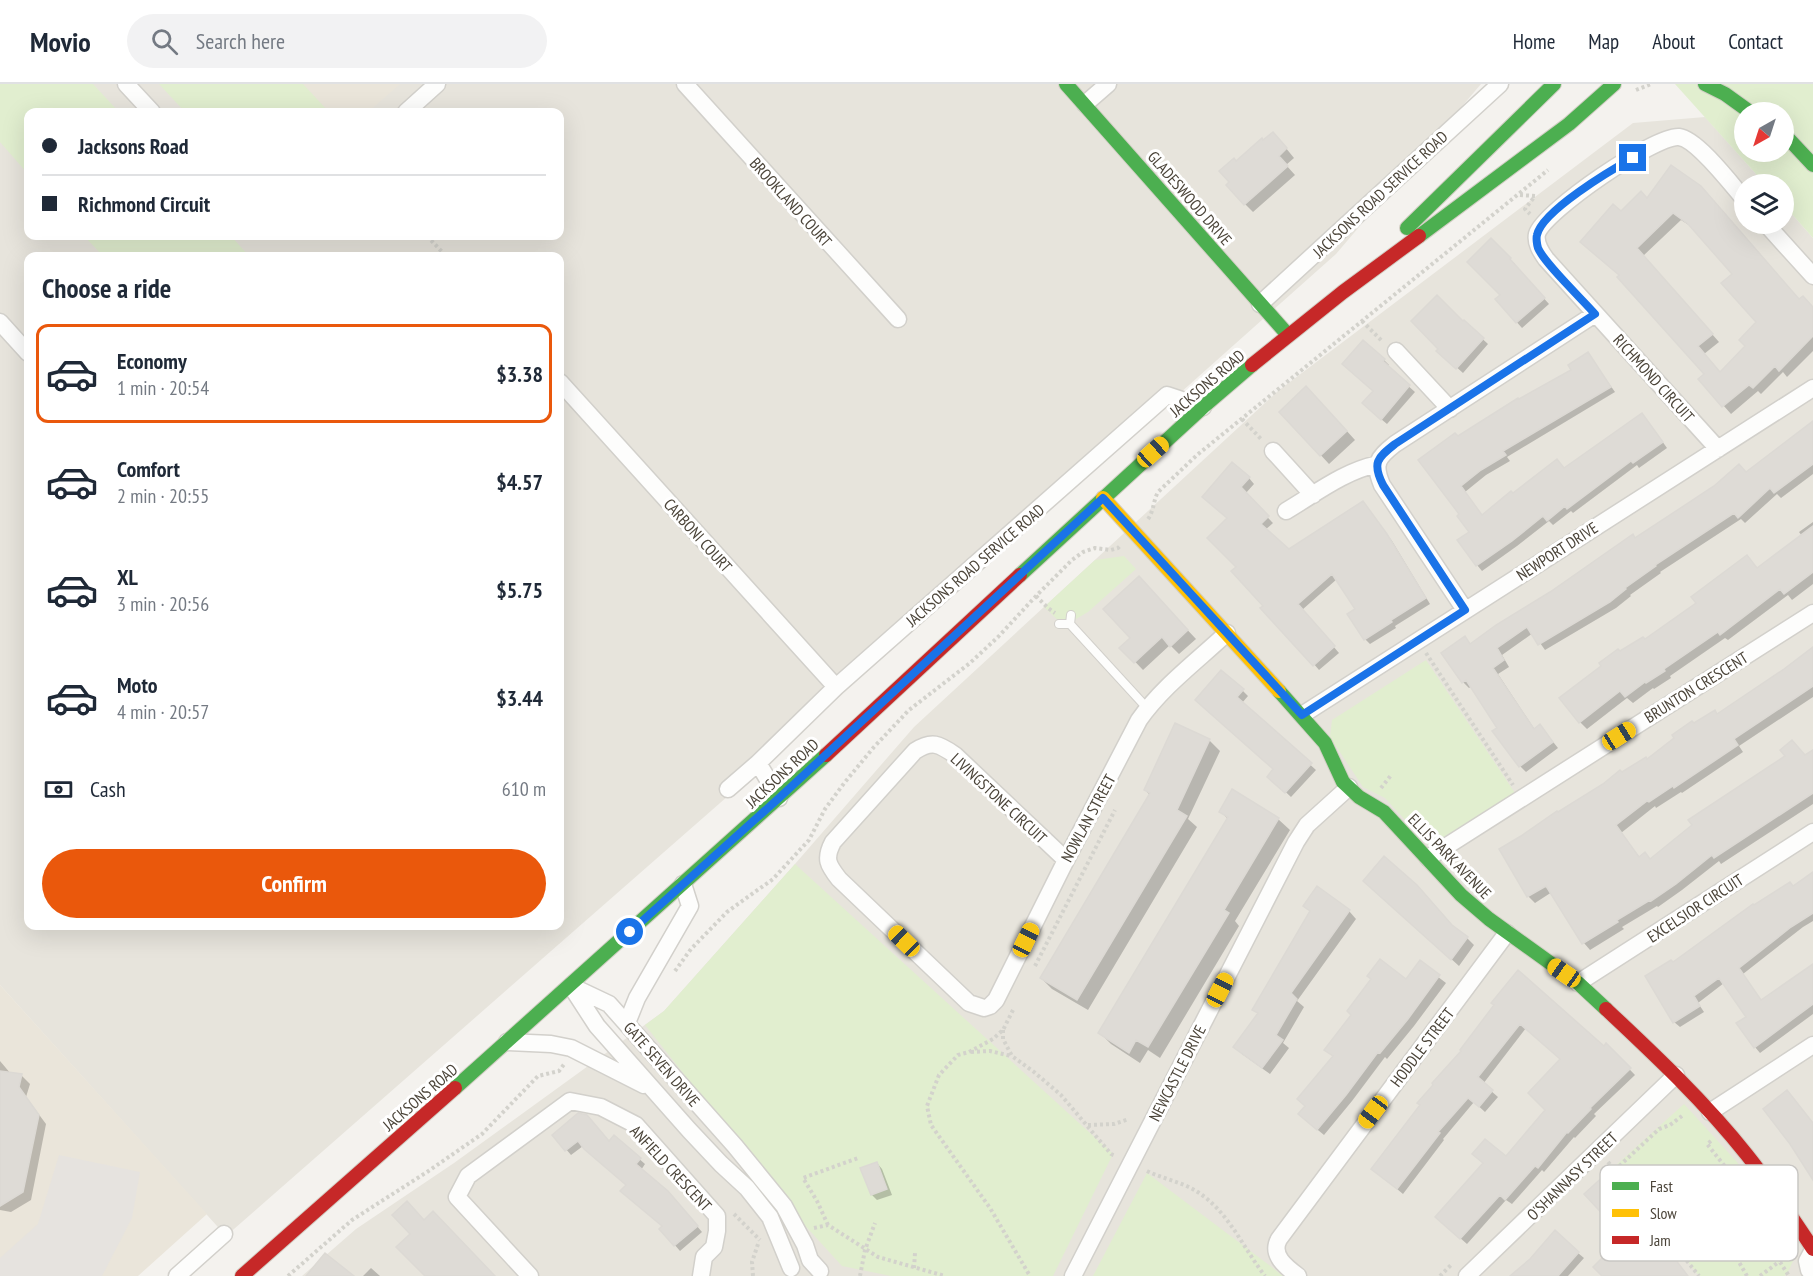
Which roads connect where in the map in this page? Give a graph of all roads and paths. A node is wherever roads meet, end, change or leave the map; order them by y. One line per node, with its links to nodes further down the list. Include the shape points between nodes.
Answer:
1 (126, 84): 16 (street)
2 (437, 84): 17 (street)
3 (685, 84): 29 (street, BROOKLAND COURT)
4 (1066, 84): 15 (main road, GLADESWOOD DRIVE)
5 (1107, 84): 15 (street)
6 (1500, 84): 27 (street, JACKSONS ROAD SERVICE ROAD)
7 (1554, 84): 26 (main road, JACKSONS ROAD)
8 (1614, 84): 26 (main road, JACKSONS ROAD, via 1569,124)
9 (1652, 84): 12 (path)
10 (1705, 84): 13 (main road)
11 (1731, 84): 14 (main road)
12 (1630, 95)
13 (1736, 102)
14 (1750, 102)
15 (1085, 104): 27 (main road, GLADESWOOD DRIVE)
16 (148, 108)
17 (410, 108)
18 (1794, 144): 20 (main road)
19 (1554, 165): 30 (path)
20 (1813, 165)
21 (1734, 188): 28 (street, RICHMOND CIRCUIT, via 1689,141 1678,137 1665,139 1592,182 1543,223 1537,235 1538,248)
22 (1775, 234): 25 (street)
23 (431, 240): 24 (path)
24 (442, 252)
25 (1813, 276)
26 (1343, 292): 32 (main road, JACKSONS ROAD)
27 (1260, 304): 32 (main road, GLADESWOOD DRIVE)
28 (1595, 314): 38 (street); 40 (street, RICHMOND CIRCUIT)
29 (898, 319)
30 (1362, 321): 34 (path); 39 (path)
31 (0, 322): 33 (street)
32 (1288, 334): 37 (main road, JACKSONS ROAD)
33 (24, 349)
34 (1393, 350): 38 (street)
35 (564, 386): 52 (street, CARBONI COURT)
36 (1813, 388): 40 (street, NEWPORT DRIVE)
37 (1203, 407): 44 (main road, JACKSONS ROAD); 52 (street, JACKSONS ROAD SERVICE ROAD, via 1167,395)
38 (1450, 409): 42 (street, via 1383,453)
39 (1242, 418): 41 (path); 46 (path, via 1163,487 1154,499 1149,519)
40 (1718, 449): 47 (street, NEWPORT DRIVE)
41 (1273, 452): 43 (street)
42 (1378, 464): 43 (street, via 1350,472); 47 (street, via 1376,471 1383,485)
43 (1313, 495): 45 (street)
44 (1103, 498): 46 (main road, ELLIS PARK AVENUE); 58 (main road, JACKSONS ROAD)
45 (1286, 511)
46 (1134, 532): 50 (main road, ELLIS PARK AVENUE); 67 (path, via 1118,548 1095,548 1072,560 970,663 909,710 845,782 809,840 773,879 727,912)
47 (1465, 610): 51 (street, NEWPORT DRIVE)
48 (1813, 613): 59 (street, BRUNTON CRESCENT)
49 (1059, 624): 53 (lane, via 1071,620)
50 (1227, 633): 53 (street, NOWLAN STREET); 54 (main road, ELLIS PARK AVENUE)
51 (1418, 640): 54 (street, NEWPORT DRIVE); 59 (path)
52 (836, 687): 55 (street, JACKSONS ROAD SERVICE ROAD)
53 (1148, 708): 63 (street, NOWLAN STREET)
54 (1302, 715): 56 (main road, ELLIS PARK AVENUE, via 1325,743)
55 (758, 763): 57 (street, JACKSONS ROAD SERVICE ROAD); 58 (street)
56 (1349, 787): 62 (main road, ELLIS PARK AVENUE, via 1384,812); 88 (street, NEWCASTLE DRIVE, via 1307,825 1296,842)
57 (728, 789)
58 (779, 798): 64 (main road, JACKSONS ROAD)
59 (1522, 798): 62 (street, BRUNTON CRESCENT)
60 (1116, 807): 66 (path)
61 (1813, 832): 68 (street, EXCELSIOR CIRCUIT)
62 (1428, 858): 65 (main road, ELLIS PARK AVENUE, via 1461,895)
63 (1066, 860): 71 (street, NOWLAN STREET, via 996,1000 984,1008); 71 (street, LIVINGSTONE CIRCUIT, via 955,755 934,744 915,751 833,842 827,860 831,870)
64 (683, 884): 69 (main road, JACKSONS ROAD); 72 (street, via 690,906 636,998)
65 (1507, 933): 68 (main road, ELLIS PARK AVENUE); 117 (street, HODDLE STREET, via 1279,1239 1278,1258)
66 (1033, 970)
67 (670, 978)
68 (1578, 983): 79 (main road, ELLIS PARK AVENUE)
69 (570, 986): 72 (street, GATE SEVEN DRIVE, via 609,1004); 74 (main road, JACKSONS ROAD); 80 (street, GATE SEVEN DRIVE, via 592,1020)
70 (1018, 1001): 73 (path)
71 (969, 1003)
72 (627, 1023): 105 (street, GATE SEVEN DRIVE, via 784,1206 810,1260)
73 (1003, 1030): 77 (path); 78 (path)
74 (507, 1042): 76 (street, GATE SEVEN DRIVE); 108 (main road, JACKSONS ROAD)
75 (1813, 1045): 81 (street)
76 (571, 1048): 80 (street, GATE SEVEN DRIVE); 109 (path, via 559,1071 538,1076 482,1134 352,1220)
77 (969, 1052): 78 (path); 114 (path, via 958,1055 939,1075 927,1106 931,1125 990,1208)
78 (1012, 1056): 84 (path, via 1061,1095)
79 (1676, 1075): 81 (main road, ELLIS PARK AVENUE); 86 (street, O'SHANNASY STREET)
80 (658, 1094): 104 (street, GATE SEVEN DRIVE, via 770,1217)
81 (1710, 1112): 85 (main road, ELLIS PARK AVENUE)
82 (1683, 1116): 90 (path, via 1659,1129)
83 (1129, 1119): 84 (path)
84 (1087, 1125): 88 (path, via 1111,1154)
85 (1724, 1128): 91 (path, via 1707,1144); 92 (main road, ELLIS PARK AVENUE)
86 (1598, 1150): 89 (path); 118 (street, O'SHANNASY STREET)
87 (858, 1158): 94 (path, via 803,1178)
88 (1131, 1163): 115 (street, NEWCASTLE DRIVE); 116 (path, via 1203,1195 1228,1219)
89 (1611, 1165)
90 (1620, 1165)
91 (1724, 1165)
92 (1754, 1165)
93 (875, 1224): 113 (path)
94 (828, 1225)
95 (1798, 1226): 98 (main road, ELLIS PARK AVENUE)
96 (224, 1234): 107 (street)
97 (759, 1240): 112 (path, via 752,1262)
98 (1813, 1250): 106 (street, via 1807,1261)
99 (915, 1253): 103 (path)
100 (1687, 1261): 119 (path)
101 (1738, 1261): 120 (path)
102 (1780, 1262): 121 (path); 122 (path)
103 (914, 1268)
104 (785, 1272): 105 (street, via 811,1266)
105 (825, 1274)
106 (1807, 1274)
107 (177, 1276)
108 (242, 1276)
109 (288, 1276)
110 (530, 1276): 111 (street, ANFIELD CRESCENT, via 457,1197 468,1176 570,1101 601,1107 636,1125 717,1216 714,1247 704,1257)
111 (701, 1276)
112 (753, 1276)
113 (860, 1276)
114 (1030, 1276)
115 (1073, 1276)
116 (1266, 1276)
117 (1298, 1276)
118 (1467, 1276)
119 (1699, 1276)
120 (1747, 1276)
121 (1760, 1276)
122 (1789, 1276)

